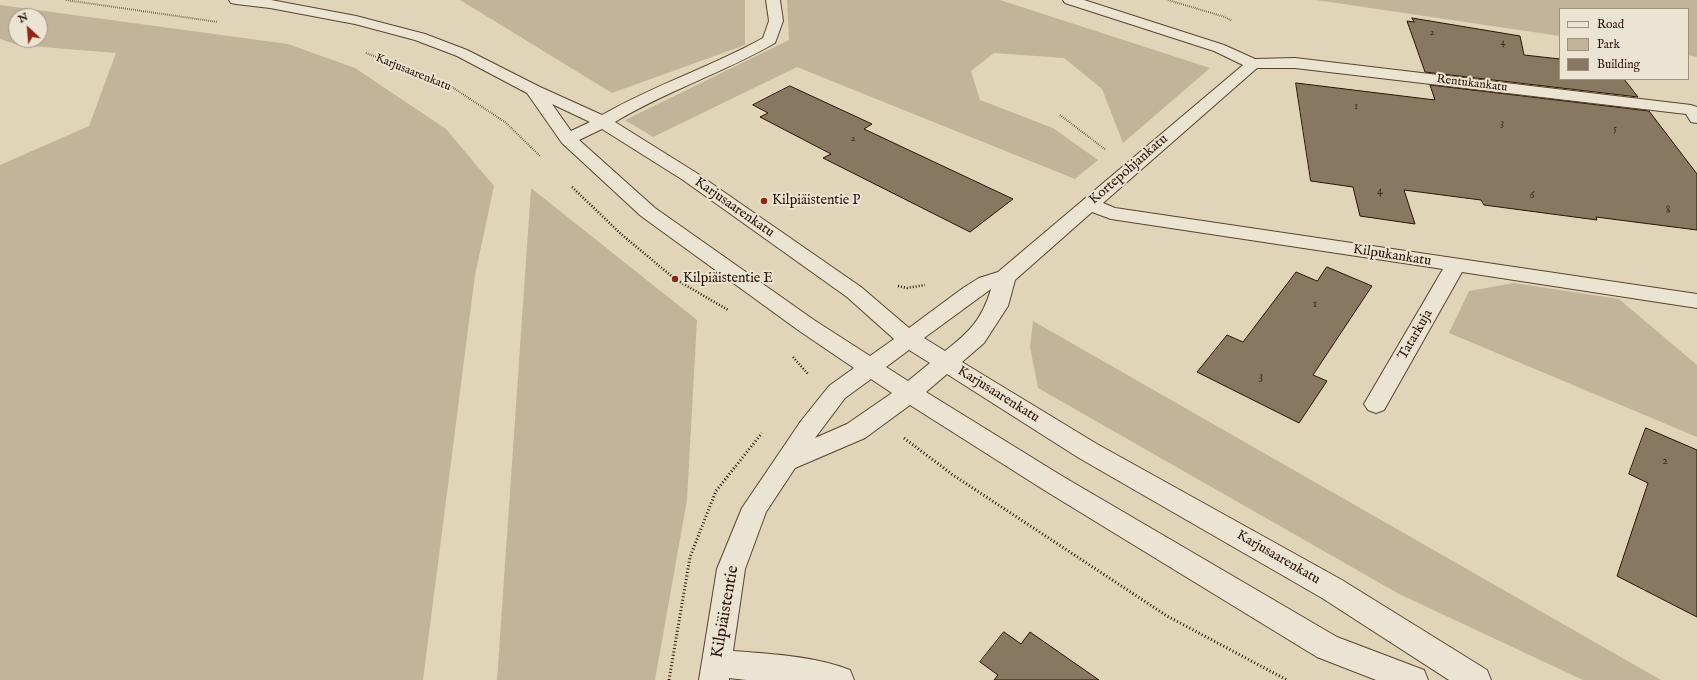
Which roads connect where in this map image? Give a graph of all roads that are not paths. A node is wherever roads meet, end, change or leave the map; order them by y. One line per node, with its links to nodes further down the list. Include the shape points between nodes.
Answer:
1 (236, 0): 5 (street, Karjusaarenkatu, via 356,20 420,37 462,53)
2 (773, 0): 7 (street, via 776,21 770,40 742,56 635,103)
3 (1070, 0): 4 (street, via 1219,48)
4 (1253, 64): 6 (street, Rentukankatu, via 1295,63); 9 (street, Kortepohjankatu)
5 (534, 90): 7 (street, Karjusaarenkatu); 8 (street, Karjusaarenkatu)
6 (1694, 114)
7 (603, 122): 8 (street); 13 (street, Karjusaarenkatu, via 689,176 854,292)
8 (568, 139): 15 (street, Karjusaarenkatu, via 648,212 806,325)
9 (1089, 204): 10 (street, Kilpukankatu, via 1111,213); 11 (street, Kortepohjankatu)
10 (1456, 266): 12 (street, Kilpukankatu); 17 (street, Tatarkuja)
11 (1005, 277): 13 (street, Kortepohjankatu, via 970,293); 14 (street, via 997,306 976,338)
12 (1697, 301)
13 (908, 339): 14 (street, Karjusaarenkatu); 15 (street, Kilpiäistentie)
14 (946, 362): 16 (street); 22 (street, Karjusaarenkatu, via 1088,451 1332,589)
15 (870, 367): 16 (street, Karjusaarenkatu); 18 (street, Kilpiäistentie, via 837,392)
16 (909, 393): 18 (street, via 856,431); 21 (street, Karjusaarenkatu, via 1053,483 1327,647)
17 (1376, 404)
18 (788, 461): 19 (street, Kilpiäistentie, via 755,508 731,569)
19 (715, 671): 20 (street, via 788,670)
20 (839, 680)
21 (1413, 680)
22 (1476, 680)

